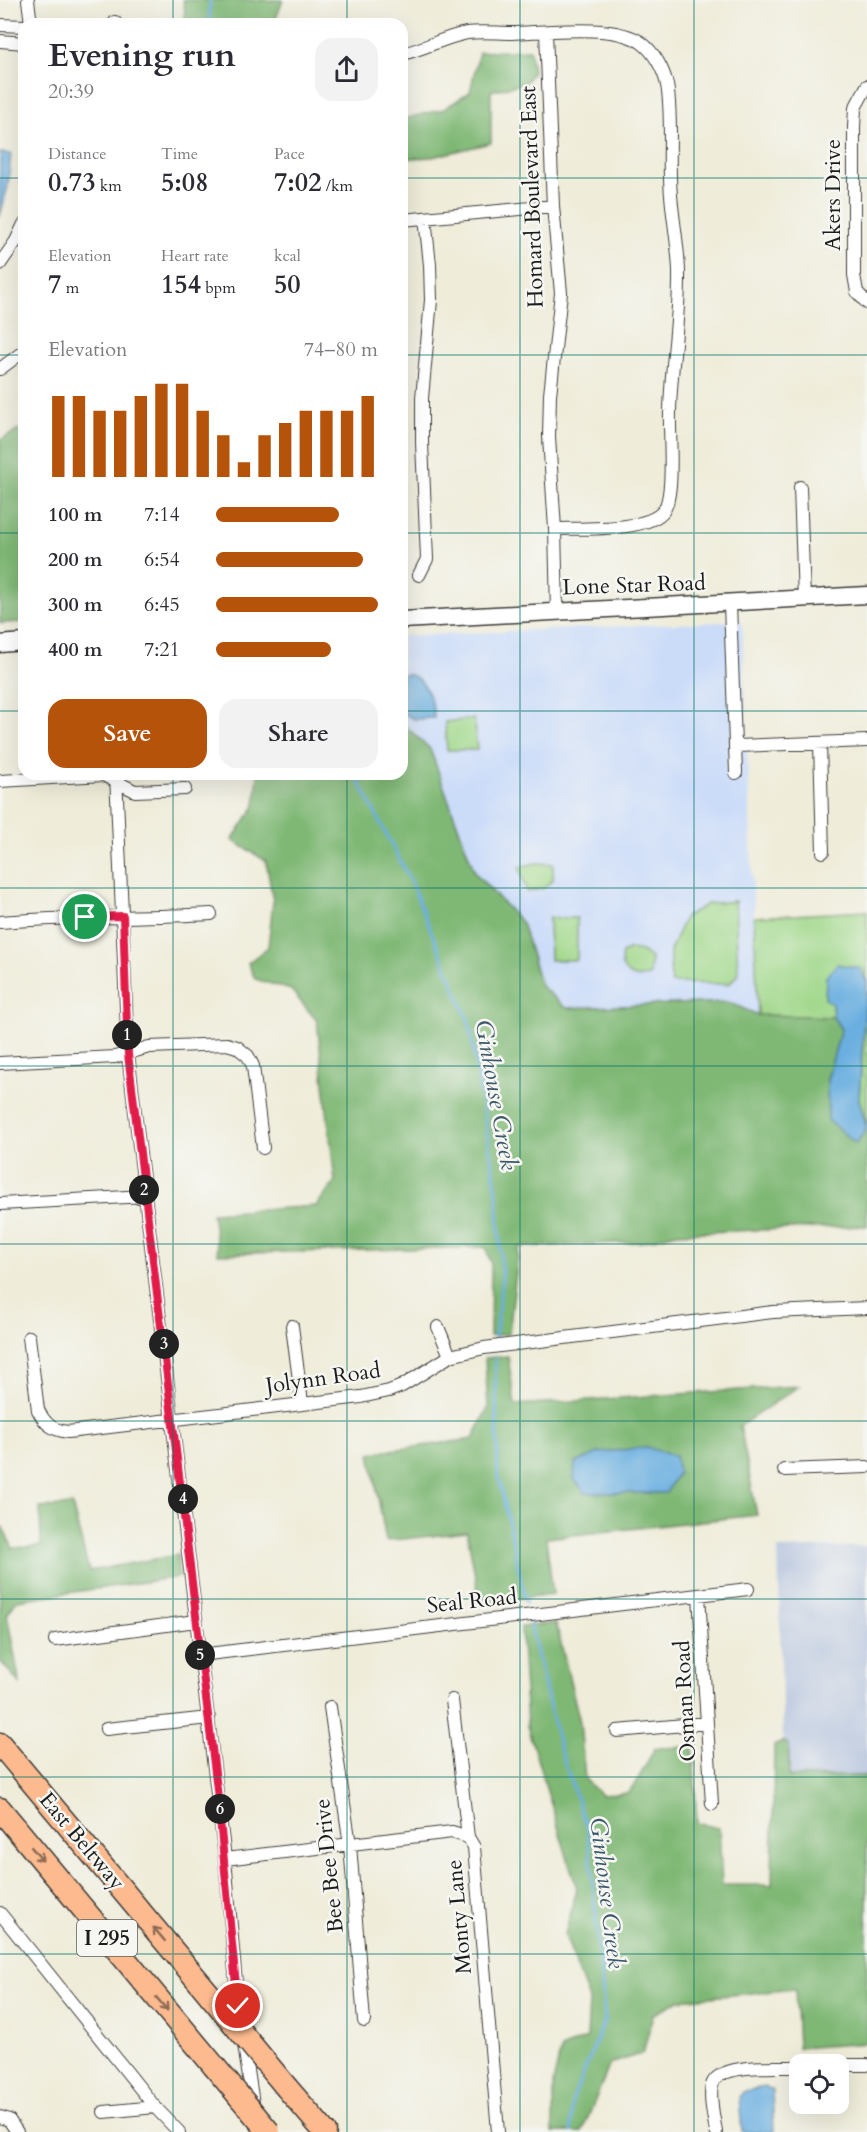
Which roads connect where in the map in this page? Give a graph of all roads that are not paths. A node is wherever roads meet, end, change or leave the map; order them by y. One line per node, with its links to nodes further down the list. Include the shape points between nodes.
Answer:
1 (28, 0): 2 (street)
2 (31, 18)
3 (0, 25): 4 (street)
4 (18, 26)
5 (546, 32): 8 (street, via 467,33); 10 (street, Homard Boulevard East); 19 (street, via 627,35 650,50 659,65 667,84 670,186 679,270 668,503 663,512 641,524)
6 (0, 41): 7 (street)
7 (18, 42)
8 (408, 52)
9 (867, 86): 15 (street, Akers Drive, via 855,108 854,207 855,285)
10 (553, 206): 11 (street); 19 (street, Homard Boulevard East, via 561,293 550,395)
11 (425, 218): 12 (street); 20 (street, via 431,300 422,398 427,559)
12 (408, 219)
13 (18, 235): 14 (street)
14 (0, 264)
15 (867, 303)
16 (18, 356): 17 (street)
17 (0, 369)
18 (800, 487): 22 (street)
19 (555, 530): 24 (street, Homard Boulevard East)
20 (419, 575)
21 (867, 595): 22 (street, Lone Star Road)
22 (804, 599): 23 (street, Lone Star Road)
23 (730, 604): 24 (street, Lone Star Road); 30 (street)
24 (557, 611): 25 (street, Lone Star Road)
25 (408, 620)
26 (18, 642): 27 (street)
27 (0, 644)
28 (867, 741): 29 (street)
29 (820, 743): 30 (street); 37 (street)
30 (736, 746): 31 (street)
31 (736, 773)
32 (18, 780): 35 (street)
33 (116, 780): 39 (street)
34 (119, 780): 36 (street, via 135,791)
35 (0, 781)
36 (185, 789)
37 (823, 852)
38 (211, 914): 39 (street)
39 (123, 916): 40 (street); 41 (street)
40 (0, 922)
41 (128, 1054): 42 (street); 43 (street, via 149,1047 237,1047 253,1066); 44 (street)
42 (0, 1063)
43 (263, 1148)
44 (145, 1196): 45 (street); 52 (street)
45 (0, 1204)
46 (867, 1308): 50 (street, Jolynn Road, via 762,1314 484,1348)
47 (292, 1326): 51 (street)
48 (438, 1327): 50 (street)
49 (29, 1337): 52 (street, Jolynn Road, via 38,1410 42,1419 57,1431)
50 (450, 1356): 51 (street, Jolynn Road, via 416,1379 389,1391)
51 (302, 1403): 52 (street, Jolynn Road)
52 (173, 1418): 57 (street)
53 (867, 1467): 54 (street)
54 (784, 1470)
55 (748, 1589): 56 (street, Seal Road)
56 (699, 1595): 59 (street, Seal Road); 63 (street, Osman Road)
57 (196, 1621): 58 (street); 59 (street)
58 (54, 1640)
59 (200, 1655): 62 (street)
60 (452, 1700): 69 (street, Monty Lane)
61 (330, 1707): 70 (street, Bee Bee Drive)
62 (209, 1718): 64 (street); 71 (street)
63 (706, 1723): 65 (street); 67 (street, Osman Road)
64 (106, 1729)
65 (617, 1731)
66 (0, 1744): 84 (highway, East Beltway / I 295, one-way to 66, bridge)
67 (712, 1804)
68 (0, 1809): 83 (highway, East Beltway / I 295, one-way to 83, bridge)
69 (468, 1837): 70 (street, via 452,1832); 85 (street, Monty Lane, via 474,1847)
70 (350, 1845): 71 (street); 73 (street, Bee Bee Drive)
71 (225, 1859): 82 (street, via 238,2006)
72 (0, 1913): 77 (street)
73 (364, 2021)
74 (867, 2065): 75 (street)
75 (849, 2066)
76 (789, 2067): 86 (street, via 734,2069 715,2079 711,2088)
77 (155, 2107): 78 (street); 81 (street)
78 (104, 2112)
79 (0, 2117): 80 (street, via 9,2120)
80 (17, 2132)
81 (179, 2132)
82 (258, 2132)
83 (270, 2132)
84 (325, 2132)
85 (498, 2132)
86 (716, 2132)

